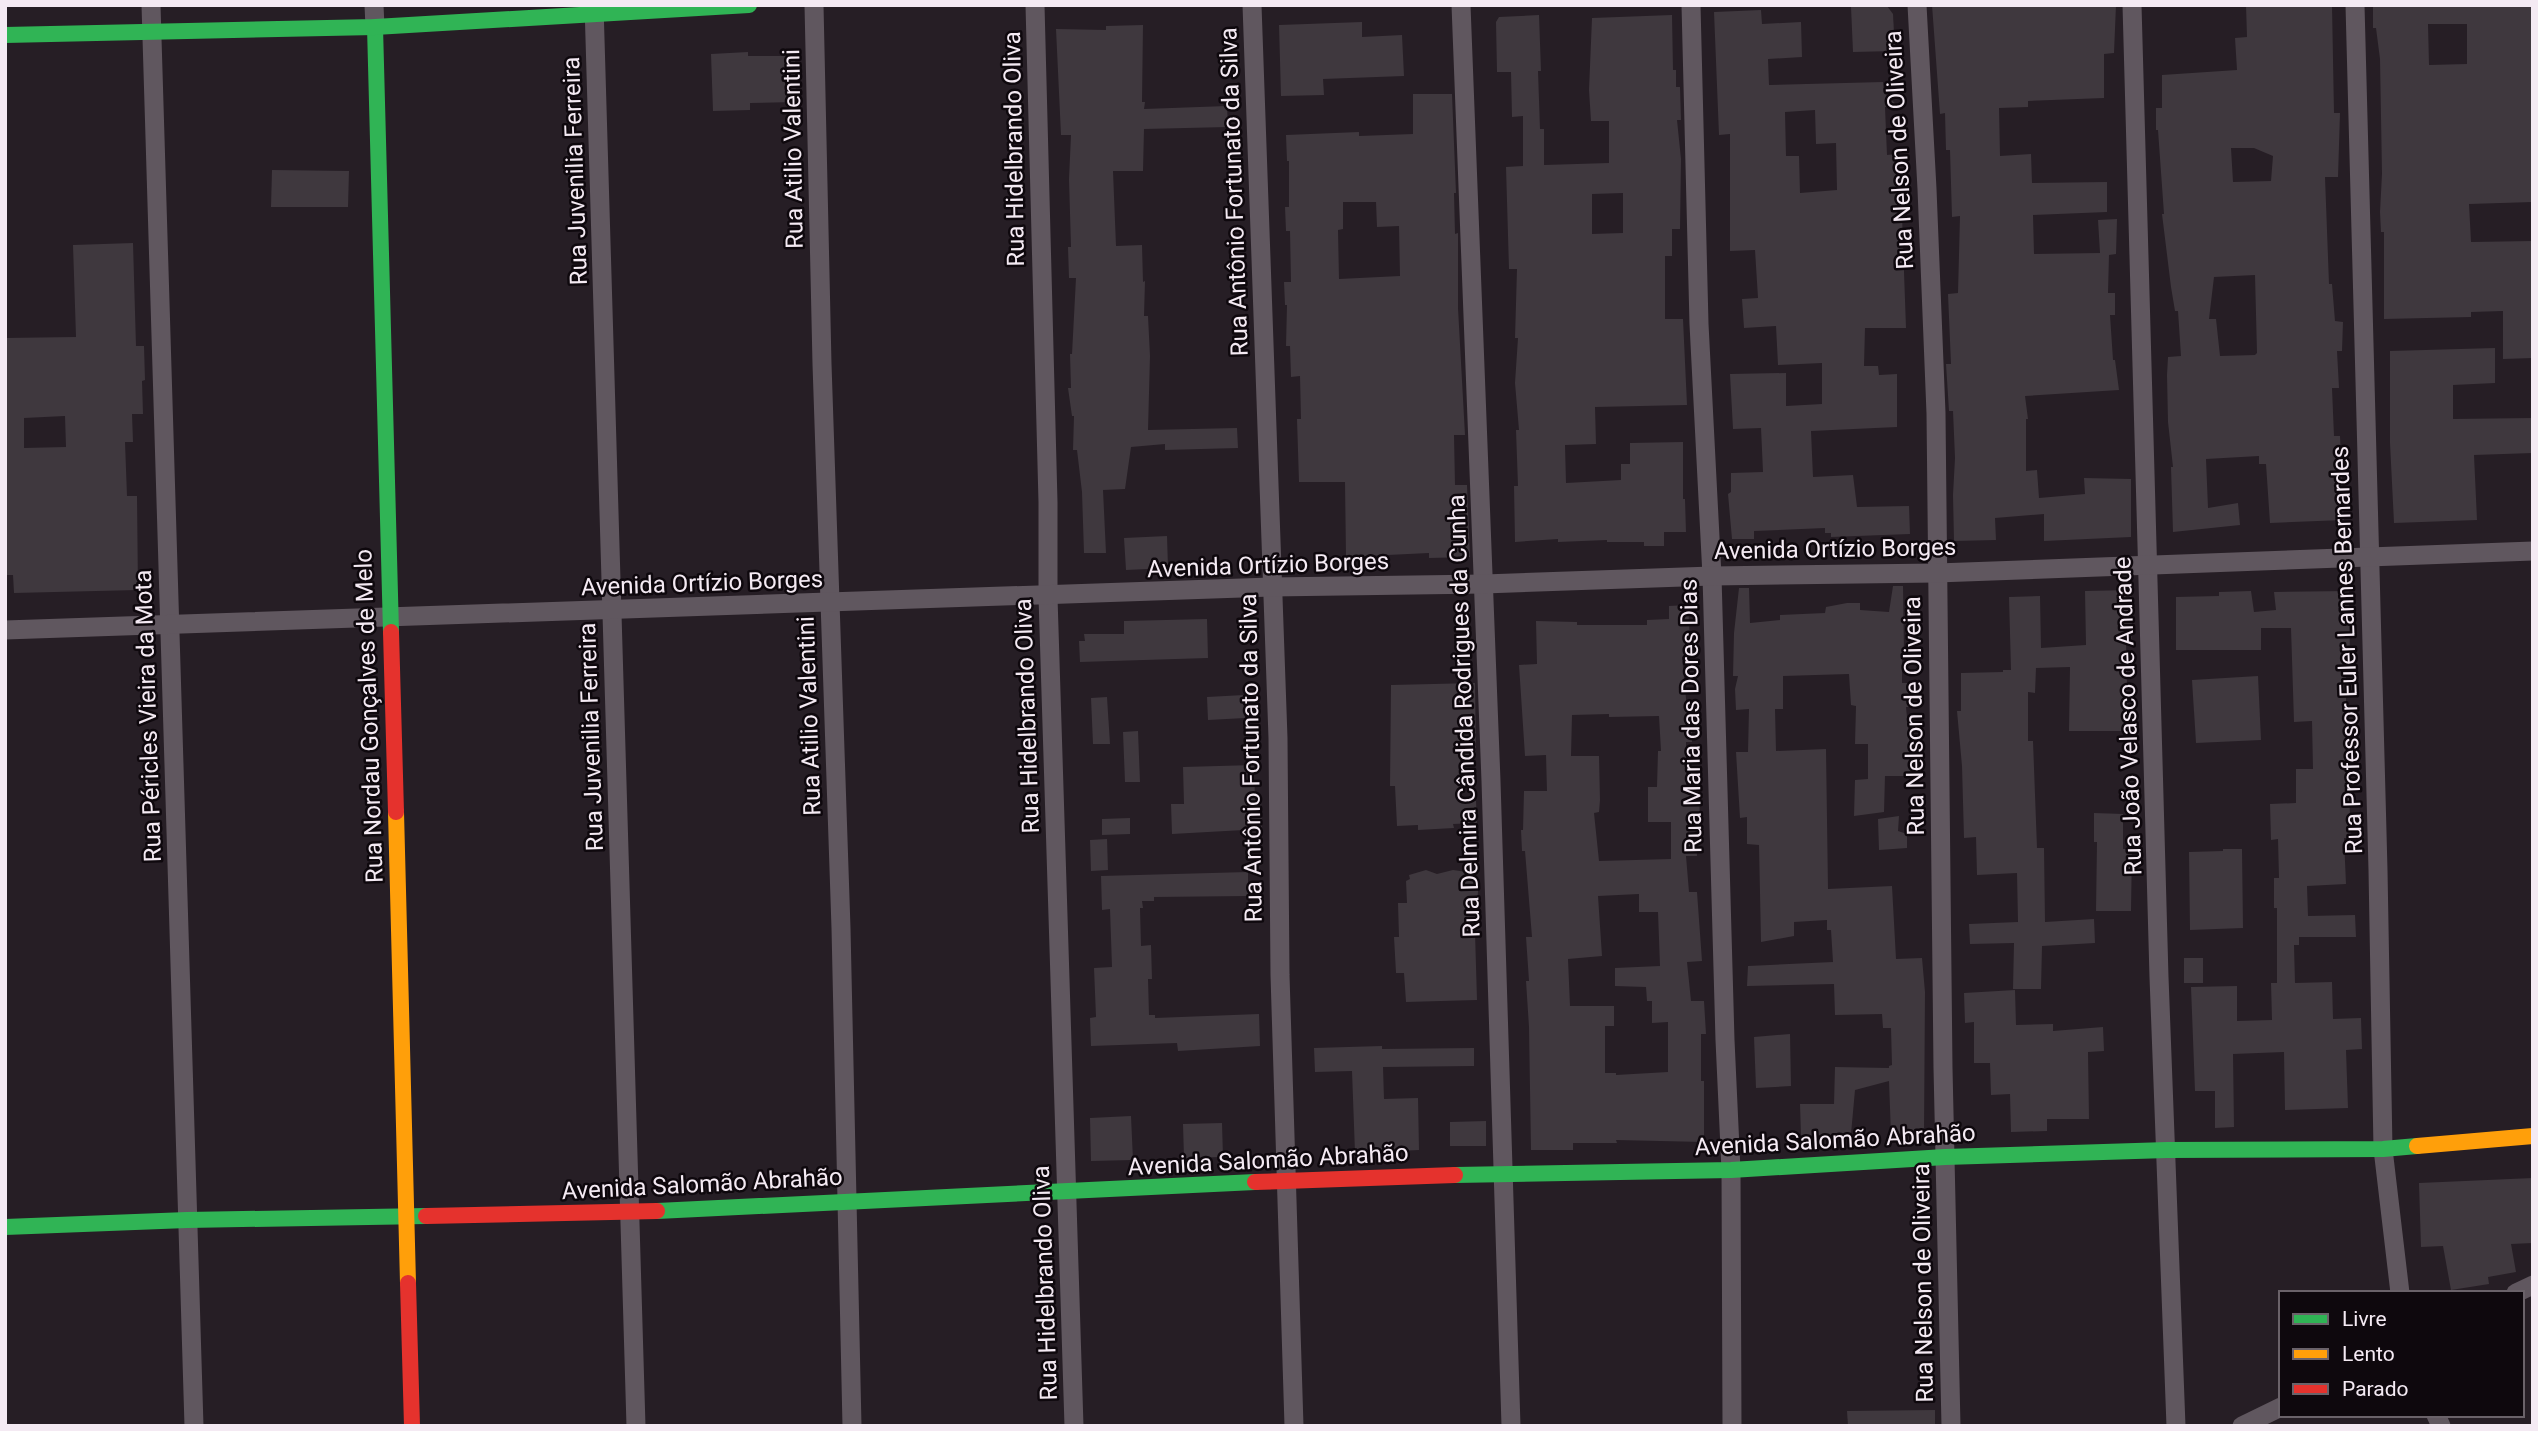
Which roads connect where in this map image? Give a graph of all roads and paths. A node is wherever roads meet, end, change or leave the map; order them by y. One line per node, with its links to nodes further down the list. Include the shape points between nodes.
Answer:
1 (151, 5): 14 (street, Rua Péricles Vieira da Mota)
2 (374, 5): 13 (street, Rua Nordau Gonçalves de Melo)
3 (749, 5): 12 (street)
4 (814, 5): 24 (street, Rua Atilio Valentini)
5 (1035, 5): 23 (street, Rua Hidelbrando Oliva)
6 (1252, 5): 22 (street, Rua Antônio Fortunato da Silva)
7 (1461, 5): 21 (street, Rua Delmira Cândida Rodrigues da Cunha)
8 (1691, 5): 20 (street, Rua Maria das Dores Dias, via 1699,324)
9 (1916, 5): 19 (street, Rua Nelson de Oliveira, via 1936,413)
10 (2132, 5): 18 (street, Rua João Velasco de Andrade)
11 (2355, 5): 17 (street, Rua Professor Euler Lannes Bernardes)
12 (594, 9): 13 (street); 25 (street, Rua Juvenilia Ferreira)
13 (374, 27): 14 (street); 26 (street, Rua Nordau Gonçalves de Melo)
14 (152, 33): 15 (street); 27 (street, Rua Péricles Vieira da Mota)
15 (5, 35)
16 (2533, 551): 17 (street, Avenida Ortízio Borges)
17 (2368, 557): 18 (street, Avenida Ortízio Borges); 30 (street, Rua Professor Euler Lannes Bernardes)
18 (2149, 566): 19 (street, Avenida Ortízio Borges); 31 (street, Rua João Velasco de Andrade)
19 (1937, 573): 20 (street, Avenida Ortízio Borges); 32 (street, Rua Nelson de Oliveira)
20 (1712, 576): 21 (street, Avenida Ortízio Borges); 33 (street, Rua Maria das Dores Dias)
21 (1484, 584): 22 (street, Avenida Ortízio Borges); 34 (street, Rua Delmira Cândida Rodrigues da Cunha)
22 (1271, 587): 23 (street, Avenida Ortízio Borges); 35 (street, Rua Antônio Fortunato da Silva)
23 (1048, 597): 24 (street, Avenida Ortízio Borges); 36 (street, Rua Hidelbrando Oliva)
24 (830, 603): 25 (street, Avenida Ortízio Borges); 37 (street, Rua Atilio Valentini)
25 (611, 610): 26 (street, Avenida Ortízio Borges); 38 (street, Rua Juvenilia Ferreira)
26 (391, 618): 27 (street, Avenida Ortízio Borges); 39 (street, Rua Nordau Gonçalves de Melo)
27 (170, 625): 28 (street, Avenida Ortízio Borges); 40 (street, Rua Péricles Vieira da Mota)
28 (5, 630)
29 (2533, 1136): 30 (street, Avenida Salomão Abrahão)
30 (2383, 1149): 31 (street, Avenida Salomão Abrahão); 42 (street, Rua Professor Euler Lannes Bernardes)
31 (2167, 1150): 32 (street, Avenida Salomão Abrahão); 53 (street, Rua João Velasco de Andrade)
32 (1945, 1157): 33 (street, Avenida Salomão Abrahão); 52 (street, Rua Nelson de Oliveira)
33 (1731, 1170): 34 (street, Avenida Salomão Abrahão); 51 (street, Rua Maria das Dores Dias)
34 (1504, 1173): 35 (street, Avenida Salomão Abrahão); 50 (street, Rua Delmira Cândida Rodrigues da Cunha)
35 (1286, 1181): 36 (street, Avenida Salomão Abrahão); 49 (street, Rua Antônio Fortunato da Silva)
36 (1066, 1193): 37 (street, Avenida Salomão Abrahão); 48 (street, Rua Hidelbrando Oliva)
37 (847, 1200): 38 (street, Avenida Salomão Abrahão); 47 (street, Rua Atilio Valentini)
38 (629, 1212): 39 (street, Avenida Salomão Abrahão); 46 (street, Rua Juvenilia Ferreira)
39 (408, 1217): 40 (street, Avenida Salomão Abrahão); 45 (street, Rua Nordau Gonçalves de Melo)
40 (187, 1220): 41 (street, Avenida Salomão Abrahão); 44 (street, Rua Péricles Vieira da Mota)
41 (5, 1227)
42 (2400, 1291)
43 (2279, 1408): 54 (street)
44 (194, 1426)
45 (412, 1426)
46 (636, 1426)
47 (852, 1426)
48 (1074, 1426)
49 (1294, 1426)
50 (1511, 1426)
51 (1732, 1426)
52 (1951, 1426)
53 (2176, 1426)
54 (2242, 1426)

